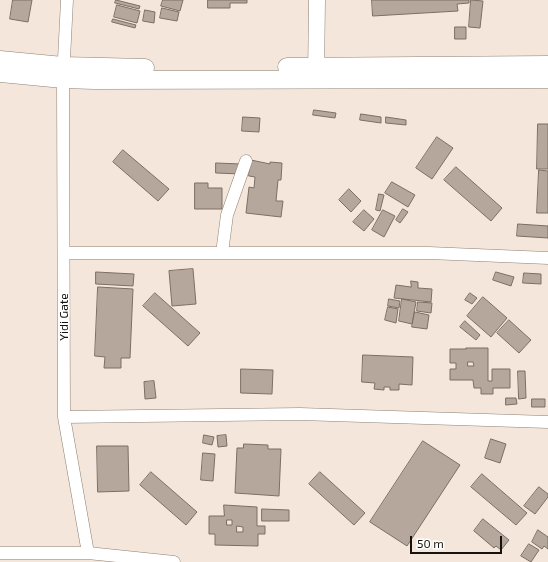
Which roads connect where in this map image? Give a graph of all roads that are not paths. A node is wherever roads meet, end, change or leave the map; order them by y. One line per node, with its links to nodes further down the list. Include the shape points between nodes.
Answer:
1 (68, 0): 6 (street, Yidi Gate)
2 (317, 0): 7 (main road)
3 (0, 60): 6 (highway)
4 (548, 65): 7 (highway)
5 (0, 73): 6 (highway)
6 (63, 73): 7 (highway); 11 (street, Yidi Gate)
7 (316, 73): 8 (highway)
8 (548, 79)
9 (246, 161): 10 (street, via 227,215)
10 (222, 252): 11 (street); 12 (street, via 429,253)
11 (64, 253): 13 (street, Yidi Gate)
12 (548, 258)
13 (64, 417): 14 (street, via 300,414); 16 (street, Yidi Gate)
14 (548, 422)
15 (0, 553): 16 (street)
16 (88, 553): 17 (street)
17 (145, 560): 18 (street)
18 (174, 562)

